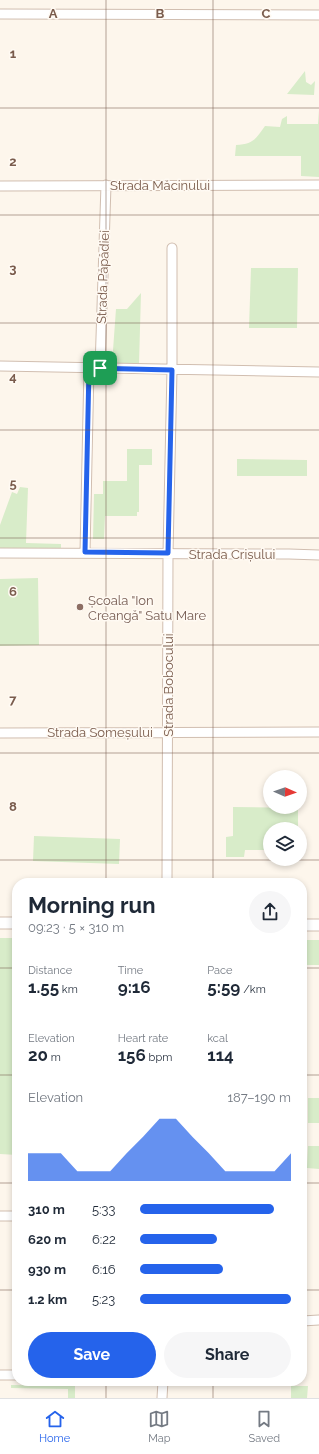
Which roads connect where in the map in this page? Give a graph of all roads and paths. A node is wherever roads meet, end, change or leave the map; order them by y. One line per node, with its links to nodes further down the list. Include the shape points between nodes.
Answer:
1 (0, 14): 2 (street)
2 (319, 15)
3 (106, 185): 4 (street, Strada Măcinului); 5 (street, Strada Măcinului); 9 (street, Strada Păpădiei)
4 (319, 185)
5 (0, 186)
6 (172, 248): 10 (street, Strada Bobocului)
7 (0, 366): 8 (street)
8 (89, 368): 9 (street); 13 (street)
9 (100, 368): 10 (street)
10 (172, 370): 11 (street); 14 (street, Strada Bobocului)
11 (319, 372)
12 (0, 552): 13 (street, Strada Crișului)
13 (85, 552): 14 (street, Strada Crișului)
14 (168, 553): 15 (street, Strada Crișului); 16 (street, Strada Bobocului)
15 (319, 555)
16 (168, 731): 17 (street, Strada Someșului); 18 (street, Strada Someșului); 19 (street, Strada Bobocului)
17 (319, 732)
18 (0, 733)
19 (167, 878)
20 (0, 923): 21 (street)
21 (12, 923)
22 (307, 925): 23 (street)
23 (319, 925)
24 (0, 1216): 25 (street)
25 (12, 1216)
26 (319, 1320): 27 (street)
27 (307, 1321)
28 (0, 1375): 29 (street)
29 (12, 1375)
30 (163, 1386): 31 (street)
31 (162, 1398)

